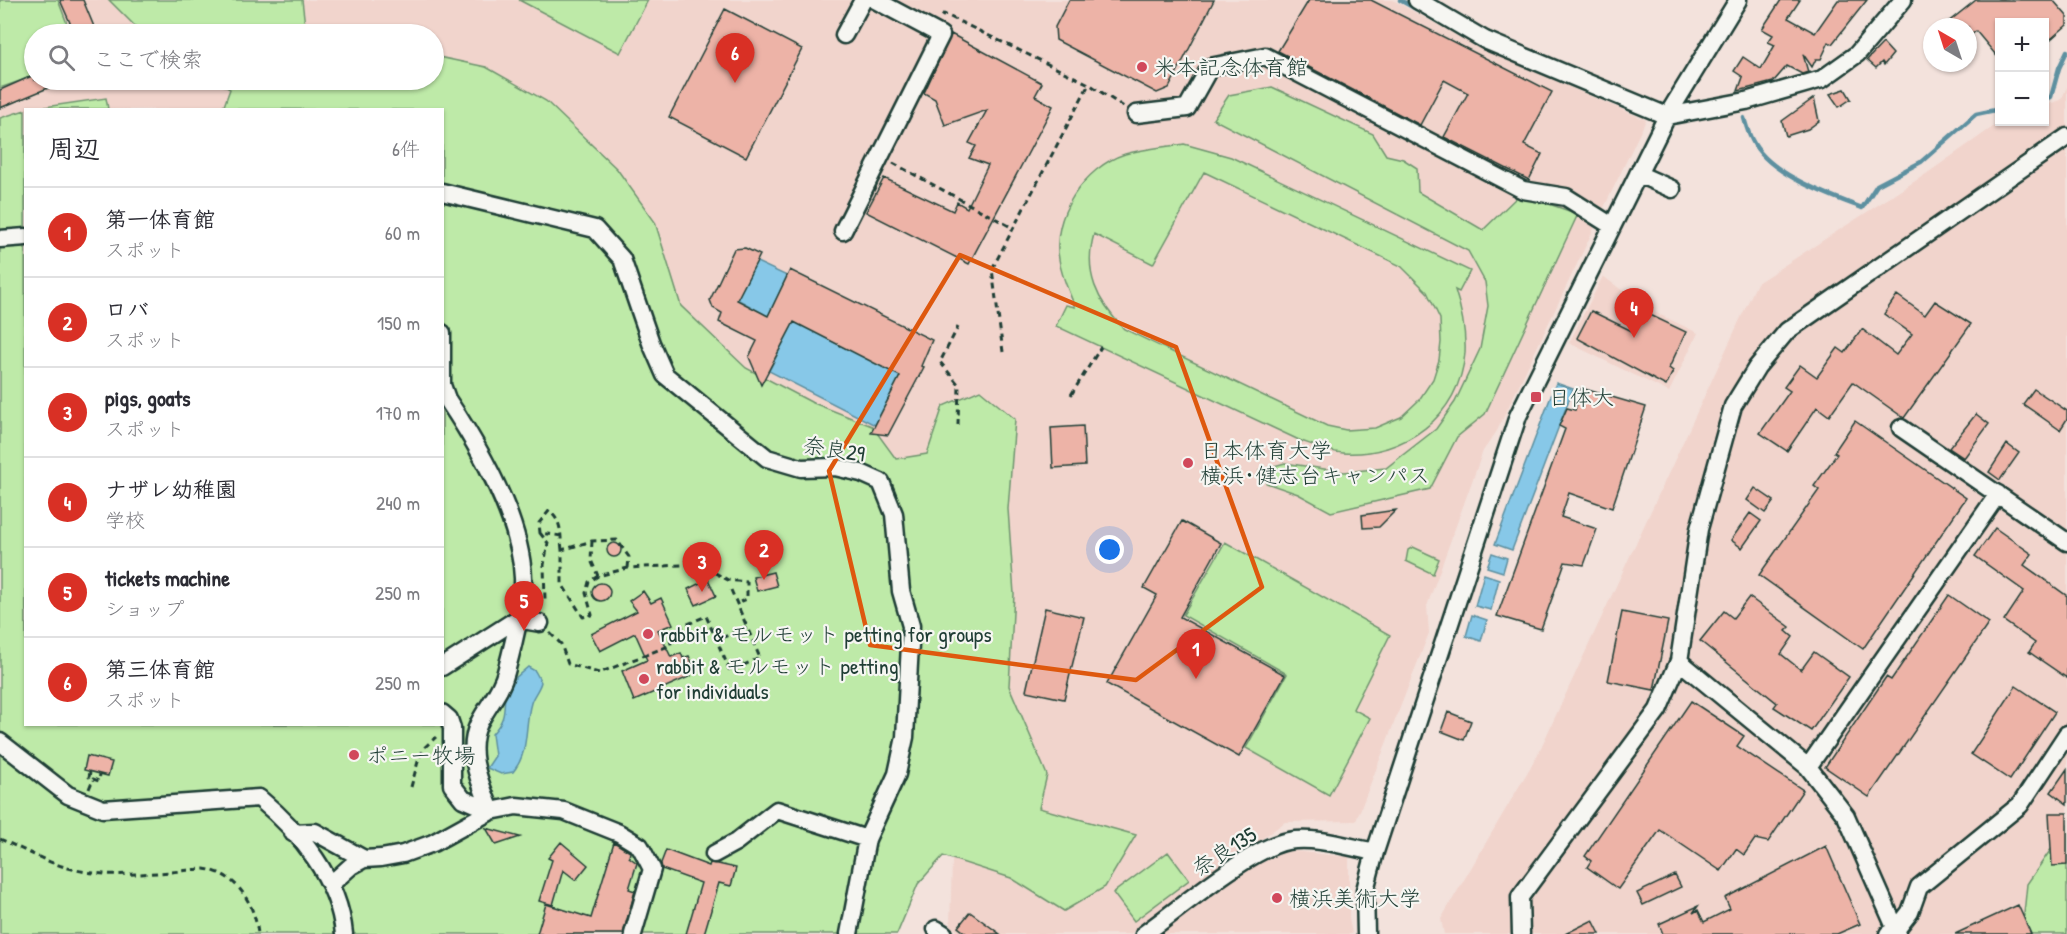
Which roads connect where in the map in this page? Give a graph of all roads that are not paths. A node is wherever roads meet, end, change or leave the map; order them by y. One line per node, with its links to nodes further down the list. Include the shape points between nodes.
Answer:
1 (863, 0): 6 (street)
2 (875, 0): 14 (street, via 941,35)
3 (1417, 0): 8 (street, via 1485,40)
4 (1738, 0): 8 (street)
5 (1904, 0): 8 (street, via 1857,54 1822,78 1746,101)
6 (844, 35)
7 (1136, 114): 13 (street, via 1187,108 1210,67 1265,56 1523,190 1566,196)
8 (1667, 116): 10 (street)
9 (2065, 144): 23 (street, via 1787,331 1757,367 1733,405 1699,529)
10 (1638, 174): 11 (street); 13 (street)
11 (1672, 189)
12 (444, 192): 31 (street, 奈良29, via 595,229 622,259 665,375 767,458 801,468 836,467 881,482 894,514 901,591 911,626 905,737 897,774)
13 (1612, 226): 32 (street, via 1515,423)
14 (843, 231)
15 (24, 237): 16 (street)
16 (0, 239)
17 (444, 390): 21 (street, via 494,480 505,508 522,564)
18 (1901, 428): 19 (street)
19 (1998, 494): 20 (street); 28 (street)
20 (2067, 542)
21 (517, 619): 22 (street); 24 (street); 29 (street, via 506,674 498,696 479,724 475,741 473,759)
22 (540, 623)
23 (1678, 661): 28 (street); 42 (street, via 1658,710 1521,897)
24 (444, 666)
25 (444, 715): 29 (street, via 452,728 452,785 463,799)
26 (2067, 734): 36 (street, via 2020,805 1919,887 1910,912)
27 (0, 742): 30 (street, via 68,795 102,809 259,798)
28 (1808, 768): 36 (street, via 1846,816)
29 (491, 811): 34 (street, via 433,843 403,854); 38 (street, via 516,806 564,812 619,833 640,846 652,869)
30 (293, 833): 34 (street, via 315,832); 35 (street)
31 (867, 839): 33 (street, via 777,810); 39 (street, 奈良29)
32 (1375, 852): 40 (street, 奈良135, via 1289,841 1267,848); 41 (street, via 1365,890)
33 (714, 854)
34 (364, 859): 35 (street)
35 (331, 884): 37 (street)
36 (1894, 933)
37 (344, 934)
38 (633, 934)
39 (849, 934)
40 (1144, 934)
41 (1366, 934)
42 (1521, 934)

